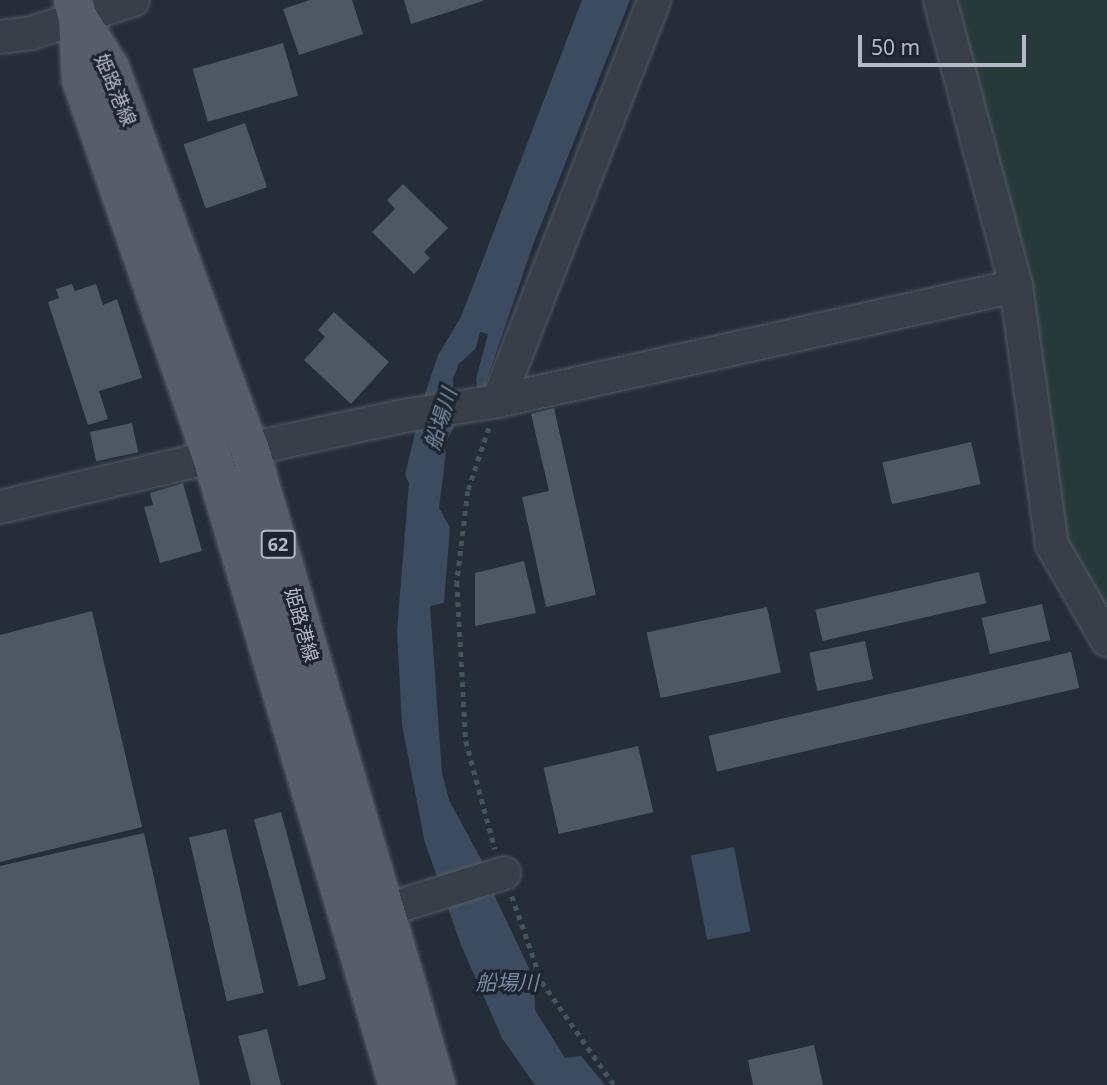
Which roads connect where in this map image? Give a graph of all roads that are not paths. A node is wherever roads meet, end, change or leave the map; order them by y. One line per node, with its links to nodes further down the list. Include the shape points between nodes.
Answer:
1 (133, 0): 4 (street)
2 (654, 0): 7 (street)
3 (940, 0): 6 (street)
4 (76, 10): 5 (street); 8 (main road, 姫路港線 / 62, via 110,68); 9 (main road, 姫路港線 / 62, via 81,79)
5 (0, 37)
6 (1016, 286): 7 (street); 11 (street, via 1052,545)
7 (498, 401): 8 (street, via 403,416)
8 (250, 450): 9 (street); 13 (main road, 姫路港線 / 62)
9 (212, 457): 10 (street); 14 (main road, 姫路港線 / 62)
10 (0, 507)
11 (1107, 640)
12 (504, 873): 13 (street)
13 (383, 911): 15 (main road, 姫路港線 / 62)
14 (398, 1085)
15 (436, 1085)

